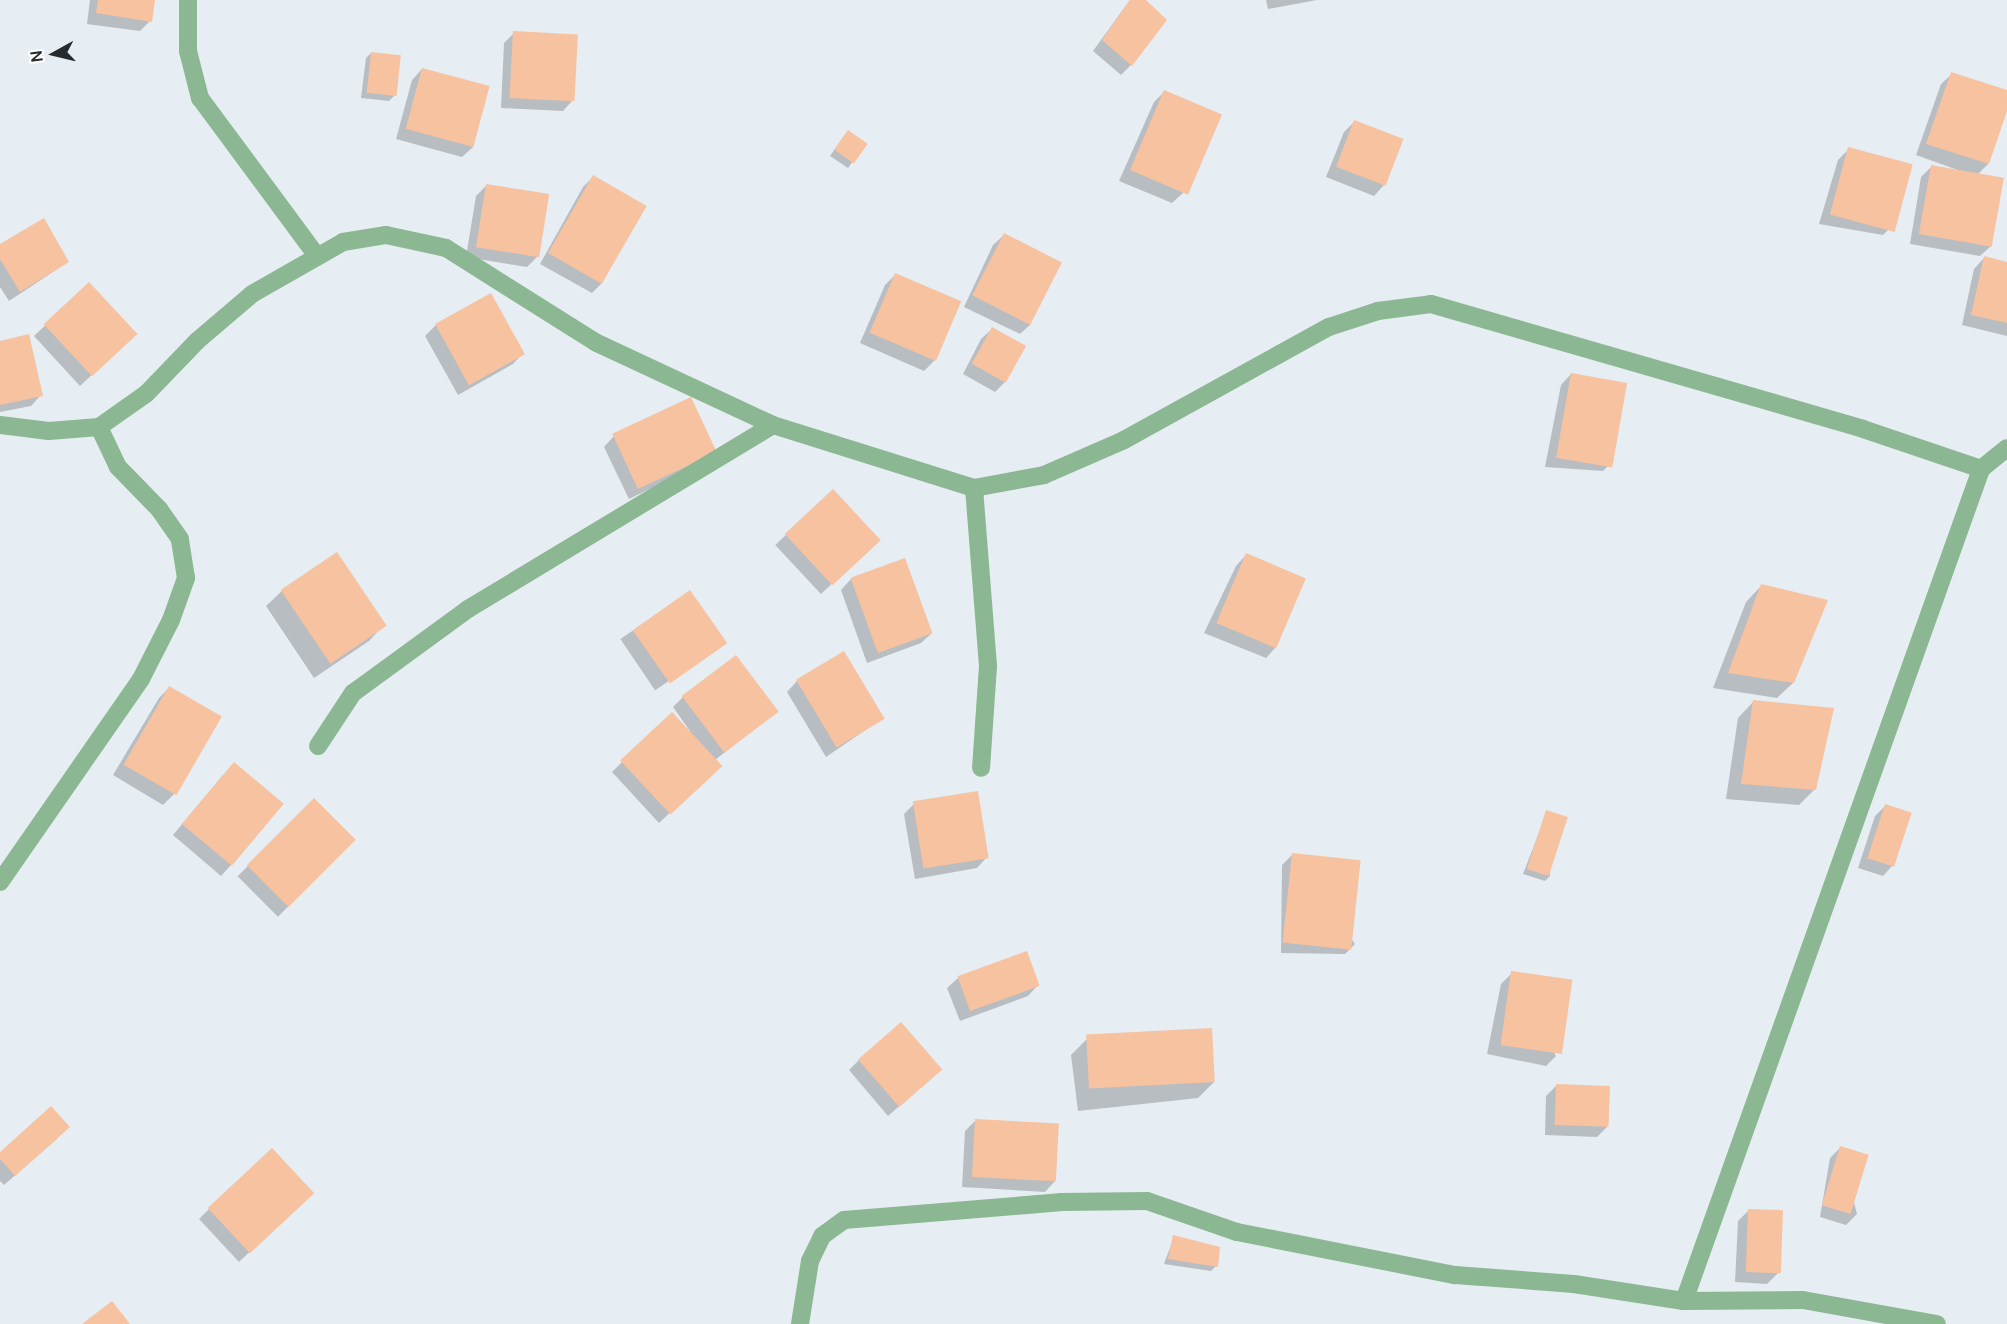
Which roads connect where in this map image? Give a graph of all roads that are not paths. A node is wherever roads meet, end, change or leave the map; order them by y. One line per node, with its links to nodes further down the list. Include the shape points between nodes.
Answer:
1 (188, 0): 2 (street, via 188,51 200,98)
2 (316, 255): 4 (street, via 343,242 386,235 446,248 597,343); 5 (street, via 252,294 196,341 146,394)
3 (0, 425): 5 (street, via 50,431)
4 (773, 425): 8 (street); 9 (street, via 468,609 353,693)
5 (99, 427): 11 (street, via 118,467 159,509 180,539 186,578 171,620 141,679)
6 (2007, 448): 7 (street)
7 (1981, 469): 8 (street, via 1863,429 1431,304 1378,311 1329,327 1124,440 1044,475); 12 (street)
8 (974, 488): 10 (street, via 988,666)
9 (318, 746)
10 (981, 768)
11 (0, 882)
12 (1684, 1301): 13 (street, via 1574,1284 1455,1275 1237,1232 1147,1201 1062,1202 844,1220 822,1236 810,1261); 14 (street, via 1803,1300)
13 (801, 1324)
14 (1937, 1324)

